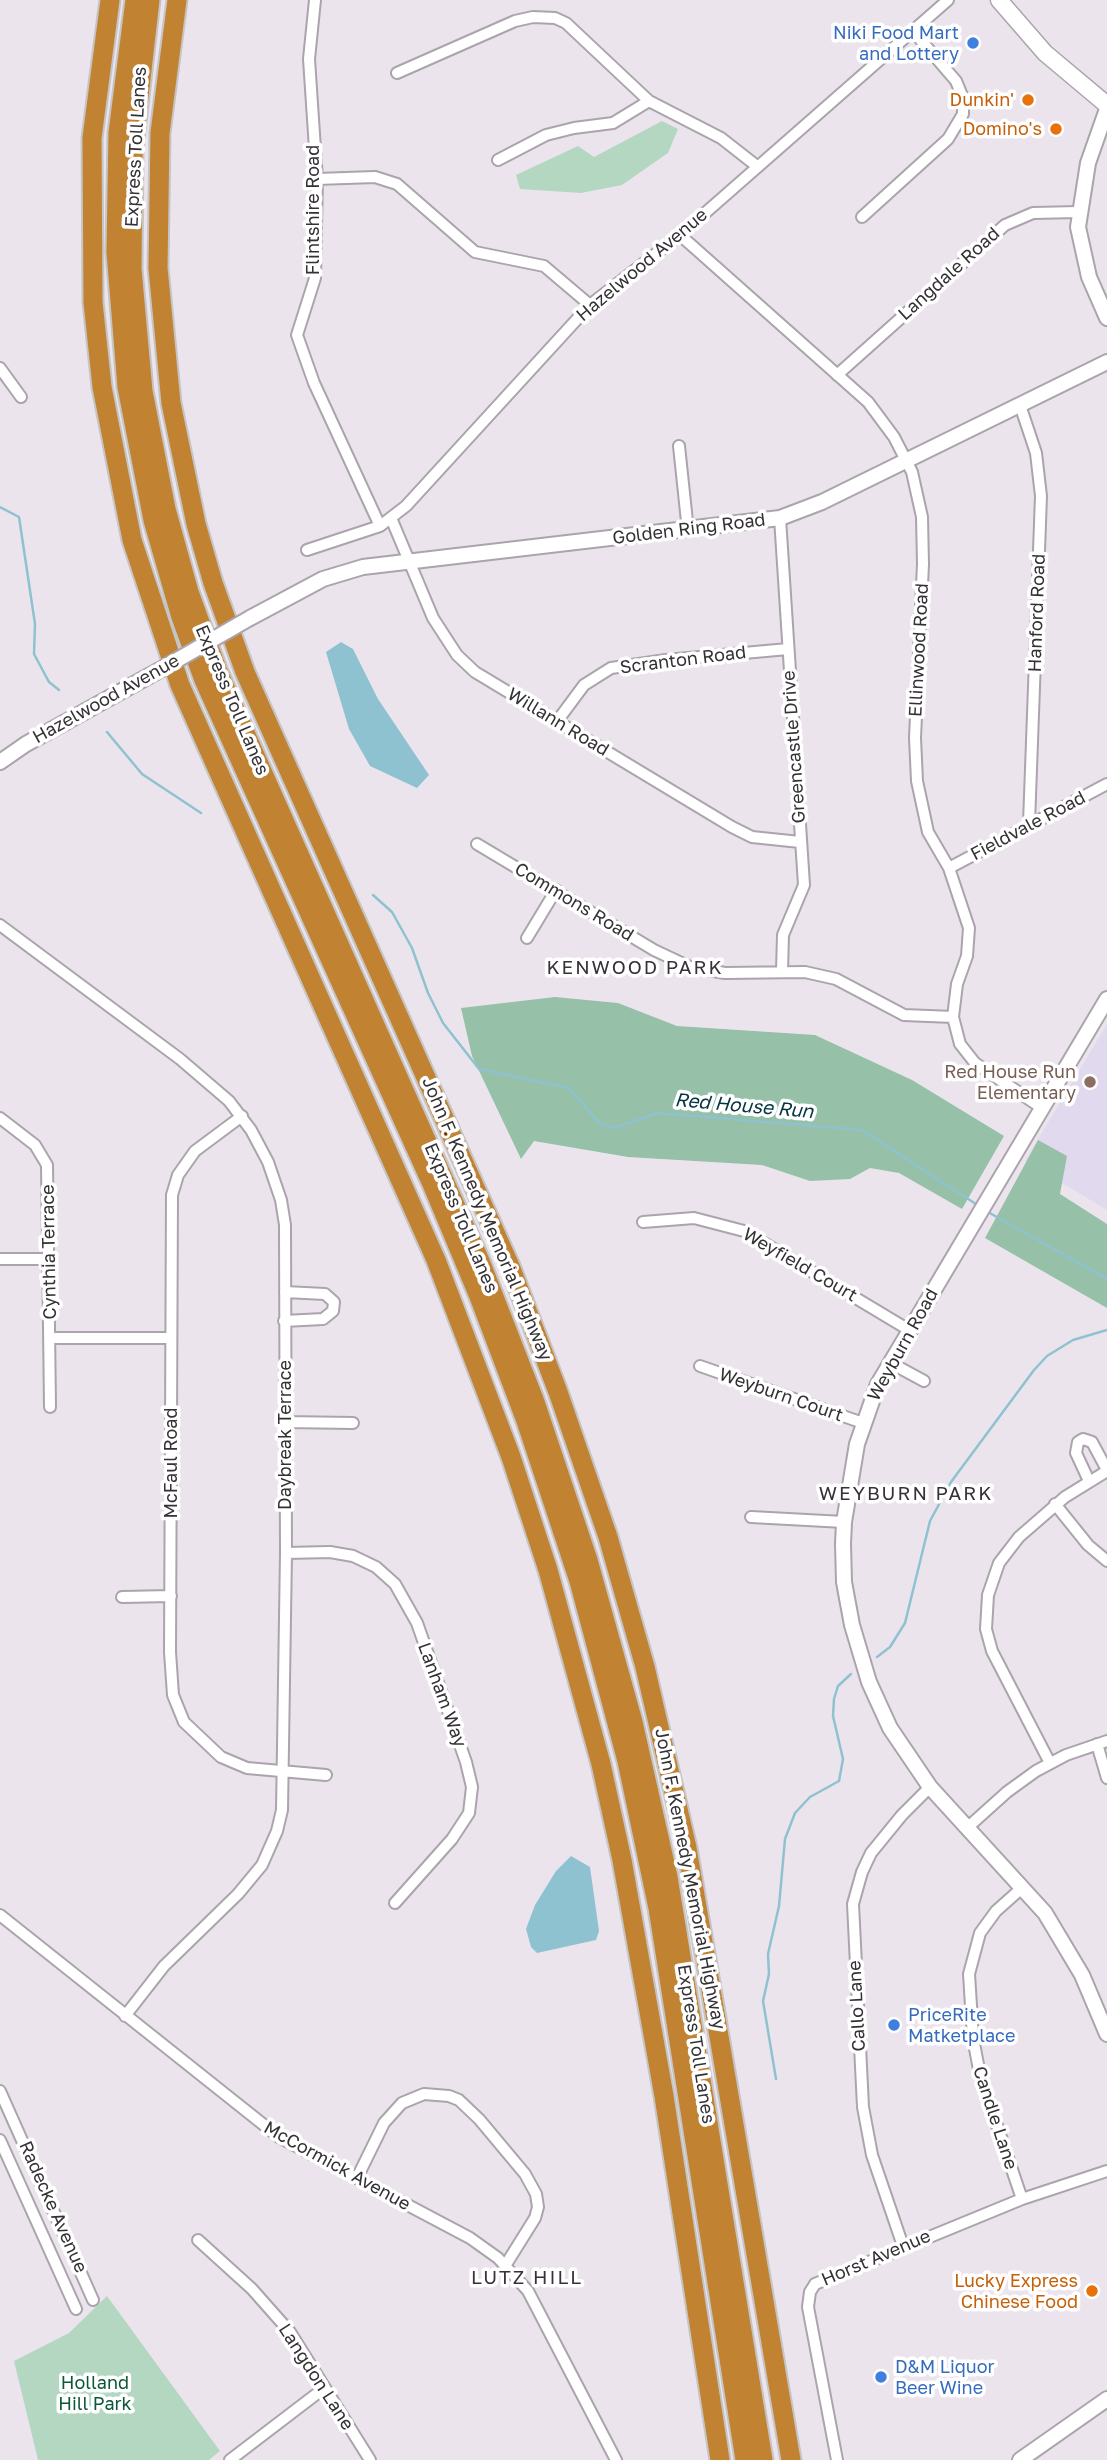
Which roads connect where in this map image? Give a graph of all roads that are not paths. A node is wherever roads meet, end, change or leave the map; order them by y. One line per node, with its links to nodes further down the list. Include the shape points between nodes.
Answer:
1 (102, 0): 13 (highway)
2 (110, 0): 13 (highway)
3 (135, 0): 107 (highway, Express Toll Lanes, via 118,133 116,252 127,387 153,520 204,680 478,1294 530,1431 579,1581 627,1761 658,1908)
4 (150, 0): 108 (highway, Express Toll Lanes, via 133,149 132,269 142,382 166,509 218,672 505,1323 593,1577 633,1722 668,1877)
5 (177, 0): 109 (highway, John F. Kennedy Memorial Highway, via 159,141 158,260 171,403 196,524 245,673 510,1266 608,1537 648,1680 687,1848)
6 (315, 0): 16 (street, Flintshire Road, via 309,59)
7 (948, 0): 9 (street, Hazelwood Avenue)
8 (999, 0): 12 (main road, via 1045,53)
9 (913, 31): 15 (street, Hazelwood Avenue); 18 (street, via 956,81 963,114 948,139)
10 (397, 73): 11 (street, via 497,28 546,16 566,23)
11 (649, 101): 14 (street, via 613,123 546,135); 15 (street, via 720,138)
12 (1107, 107): 17 (street, via 1088,163)
13 (92, 138): 106 (highway, via 93,290 102,387 132,540 153,612 180,685 451,1297 511,1457 574,1659 601,1764 639,1952)
14 (498, 160)
15 (758, 167): 19 (street, Hazelwood Avenue)
16 (317, 179): 20 (street, via 375,177 397,184 475,252 544,266); 31 (street, Flintshire Road, via 315,278 298,328 299,347)
17 (1079, 212): 21 (street, via 1085,262); 24 (street, Langdale Road, via 1033,214 1005,225)
18 (862, 216)
19 (680, 235): 20 (street, Hazelwood Avenue); 24 (street, Ellinwood Road)
20 (590, 305): 29 (street, Hazelwood Avenue)
21 (1107, 318)
22 (1107, 362): 26 (street, Golden Ring Road)
23 (0, 368): 25 (street)
24 (837, 375): 28 (street, Ellinwood Road, via 875,411)
25 (21, 397)
26 (1020, 405): 28 (street, Golden Ring Road); 40 (street, Hanford Road, via 1036,453 1041,496)
27 (679, 446): 32 (street)
28 (906, 460): 30 (street, Golden Ring Road); 43 (street, Ellinwood Road, via 918,491 923,535 917,781 928,832)
29 (391, 518): 31 (street, Hazelwood Avenue); 34 (street, Willann Road)
30 (780, 518): 32 (street, Golden Ring Road); 36 (street, Greencastle Drive)
31 (380, 526): 33 (street, Hazelwood Avenue)
32 (688, 531): 34 (street, Golden Ring Road)
33 (307, 550)
34 (409, 561): 35 (street, Golden Ring Road, via 363,567 323,579); 37 (street, Willann Road, via 433,618 457,655 485,678)
35 (250, 618): 38 (street, Hazelwood Avenue, bridge)
36 (788, 649): 37 (street, Scranton Road, via 611,668 584,685); 41 (street, Greencastle Drive)
37 (558, 720): 41 (street, Willann Road, via 744,833)
38 (0, 762)
39 (1107, 784): 40 (street, Fieldvale Road)
40 (1030, 823): 43 (street, Fieldvale Road)
41 (800, 842): 47 (street, Greencastle Drive, via 804,885 783,935)
42 (477, 844): 44 (street, Commons Road)
43 (949, 868): 49 (street, Ellinwood Road, via 965,911 969,943)
44 (556, 890): 46 (street); 47 (street, Commons Road, via 690,967 725,973)
45 (0, 925): 51 (street, Daybreak Terrace, via 205,1078)
46 (527, 938)
47 (782, 971): 49 (street, Commons Road, via 836,979 904,1015)
48 (1107, 999): 50 (street, Weyburn Road)
49 (953, 1017): 50 (street, Ellinwood Road, via 960,1044 975,1063)
50 (1042, 1108): 58 (street, Weyburn Road)
51 (242, 1116): 56 (street, Daybreak Terrace, via 263,1151 281,1200); 60 (street, McFaul Road, via 195,1151 174,1183)
52 (0, 1118): 55 (street, Cynthia Terrace, via 35,1145 47,1165)
53 (643, 1222): 58 (street, Weyfield Court, via 694,1218 744,1231)
54 (0, 1259): 55 (street)
55 (48, 1259): 59 (street, Cynthia Terrace)
56 (285, 1292): 57 (street, Daybreak Terrace); 57 (street, via 325,1294 334,1302 333,1311 323,1319)
57 (284, 1321): 65 (street, Daybreak Terrace)
58 (909, 1330): 61 (street, Weyburn Road)
59 (51, 1338): 60 (street); 64 (street, Cynthia Terrace)
60 (170, 1338): 75 (street, McFaul Road)
61 (889, 1362): 63 (street); 67 (street, Weyburn Road)
62 (699, 1366): 67 (street, Weyburn Court)
63 (923, 1381)
64 (50, 1407)
65 (285, 1423): 66 (street); 73 (street, Daybreak Terrace)
66 (354, 1423)
67 (863, 1423): 72 (street, Weyburn Road)
68 (1107, 1471): 69 (street); 69 (street, via 1092,1442 1083,1439 1076,1453)
69 (1089, 1481): 70 (street)
70 (1055, 1504): 74 (street); 78 (street, via 1005,1553 991,1584 986,1617 992,1651)
71 (751, 1517): 72 (street)
72 (844, 1522): 82 (street, Weyburn Road, via 845,1582 859,1653 882,1713)
73 (286, 1553): 79 (street, Daybreak Terrace); 85 (street, Lanham Way, via 353,1556 376,1567 395,1584 417,1623 466,1762 472,1787 469,1813)
74 (1107, 1561)
75 (171, 1596): 76 (street); 79 (street, McFaul Road, via 171,1676 184,1722 210,1749 234,1764)
76 (122, 1597)
77 (1102, 1743): 78 (street); 81 (street)
78 (1050, 1763): 83 (street, via 1007,1791)
79 (284, 1771): 80 (street, McFaul Road); 87 (street, Daybreak Terrace, via 277,1831 262,1865 164,1966)
80 (327, 1775)
81 (1107, 1778)
82 (930, 1787): 83 (street, Weyburn Road); 95 (street, Callo Lane, via 871,1853 853,1904 863,2106 872,2155)
83 (967, 1828): 84 (street, Weyburn Road)
84 (1023, 1887): 88 (street, Weyburn Road, via 1072,1956); 93 (street, Candle Lane, via 980,1933 969,1974 979,2075)
85 (395, 1903)
86 (0, 1915): 87 (street, McCormick Avenue)
87 (125, 2016): 92 (street, McCormick Avenue, via 278,2137)
88 (1107, 2034)
89 (0, 2091): 97 (street, Radecke Avenue)
90 (0, 2140): 98 (street, Radecke Avenue)
91 (1107, 2171): 93 (street, Horst Avenue)
92 (357, 2178): 96 (street, McCormick Avenue, via 470,2238); 96 (street, via 384,2123 402,2102 424,2094 459,2100 525,2174 536,2194 536,2218)
93 (1022, 2199): 95 (street, Horst Avenue)
94 (198, 2241): 101 (street, Langdon Lane, via 284,2325)
95 (903, 2246): 110 (street, Horst Avenue, via 821,2280 810,2292 810,2318)
96 (505, 2266): 105 (street, McCormick Avenue, via 528,2291)
97 (88, 2284): 98 (street, Radecke Avenue); 99 (street, Radecke Avenue)
98 (69, 2293): 100 (street, Radecke Avenue)
99 (93, 2300)
100 (76, 2309)
101 (323, 2389): 103 (street); 104 (street, Langdon Lane)
102 (1107, 2399): 111 (street)
103 (230, 2460)
104 (370, 2460)
105 (616, 2460)
106 (720, 2460)
107 (745, 2460)
108 (763, 2460)
109 (791, 2460)
110 (837, 2460)
111 (1020, 2460)

